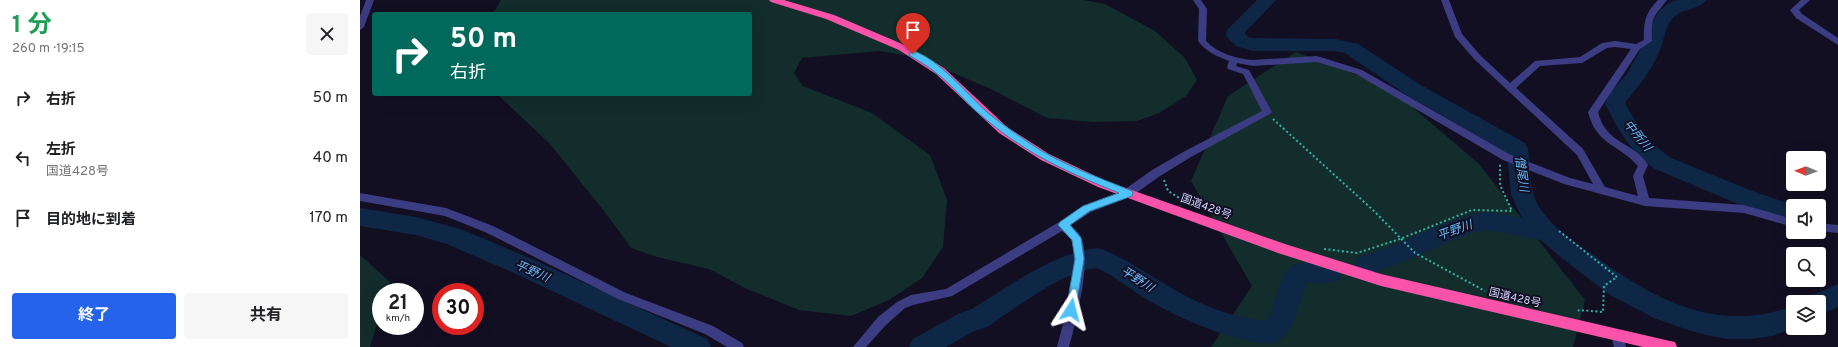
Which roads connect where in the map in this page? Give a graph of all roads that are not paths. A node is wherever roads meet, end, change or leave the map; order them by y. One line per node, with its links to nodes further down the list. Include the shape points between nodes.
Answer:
1 (370, 0): 7 (street)
2 (774, 0): 13 (highway, 国道428号, via 830,17 903,48 940,71 985,115 1044,157)
3 (1197, 0): 10 (street, via 1203,9 1202,40 1207,47)
4 (1445, 0): 11 (street, via 1458,35)
5 (1664, 0): 9 (street, via 1652,11 1647,21 1648,42)
6 (1806, 0): 8 (street, via 1794,10)
7 (360, 27)
8 (1838, 42)
9 (1637, 46): 11 (street, via 1610,44 1582,60 1538,63); 15 (street, via 1593,112 1596,124 1608,139 1634,155 1643,165 1638,176)
10 (1234, 60): 12 (street, via 1254,63 1317,59 1359,72 1506,157); 13 (street, via 1231,67 1246,72 1267,112 1168,166)
11 (1510, 88): 12 (street, via 1580,152)
12 (1602, 191): 15 (street)
13 (1128, 193): 17 (street, via 1087,209); 20 (highway, 国道428号, via 1283,249 1381,280)
14 (360, 197): 21 (street, via 419,206 453,215 489,229 622,296 709,330)
15 (1645, 202): 16 (street, via 1744,208)
16 (1786, 220)
17 (1063, 225): 22 (street, via 948,293 911,300 901,305 882,321); 23 (street, via 1076,238 1080,259)
18 (1826, 228): 19 (street)
19 (1838, 229)
20 (1618, 341): 24 (highway, 国道428号)
21 (738, 347)
22 (859, 347)
23 (1063, 347)
24 (1670, 347)

